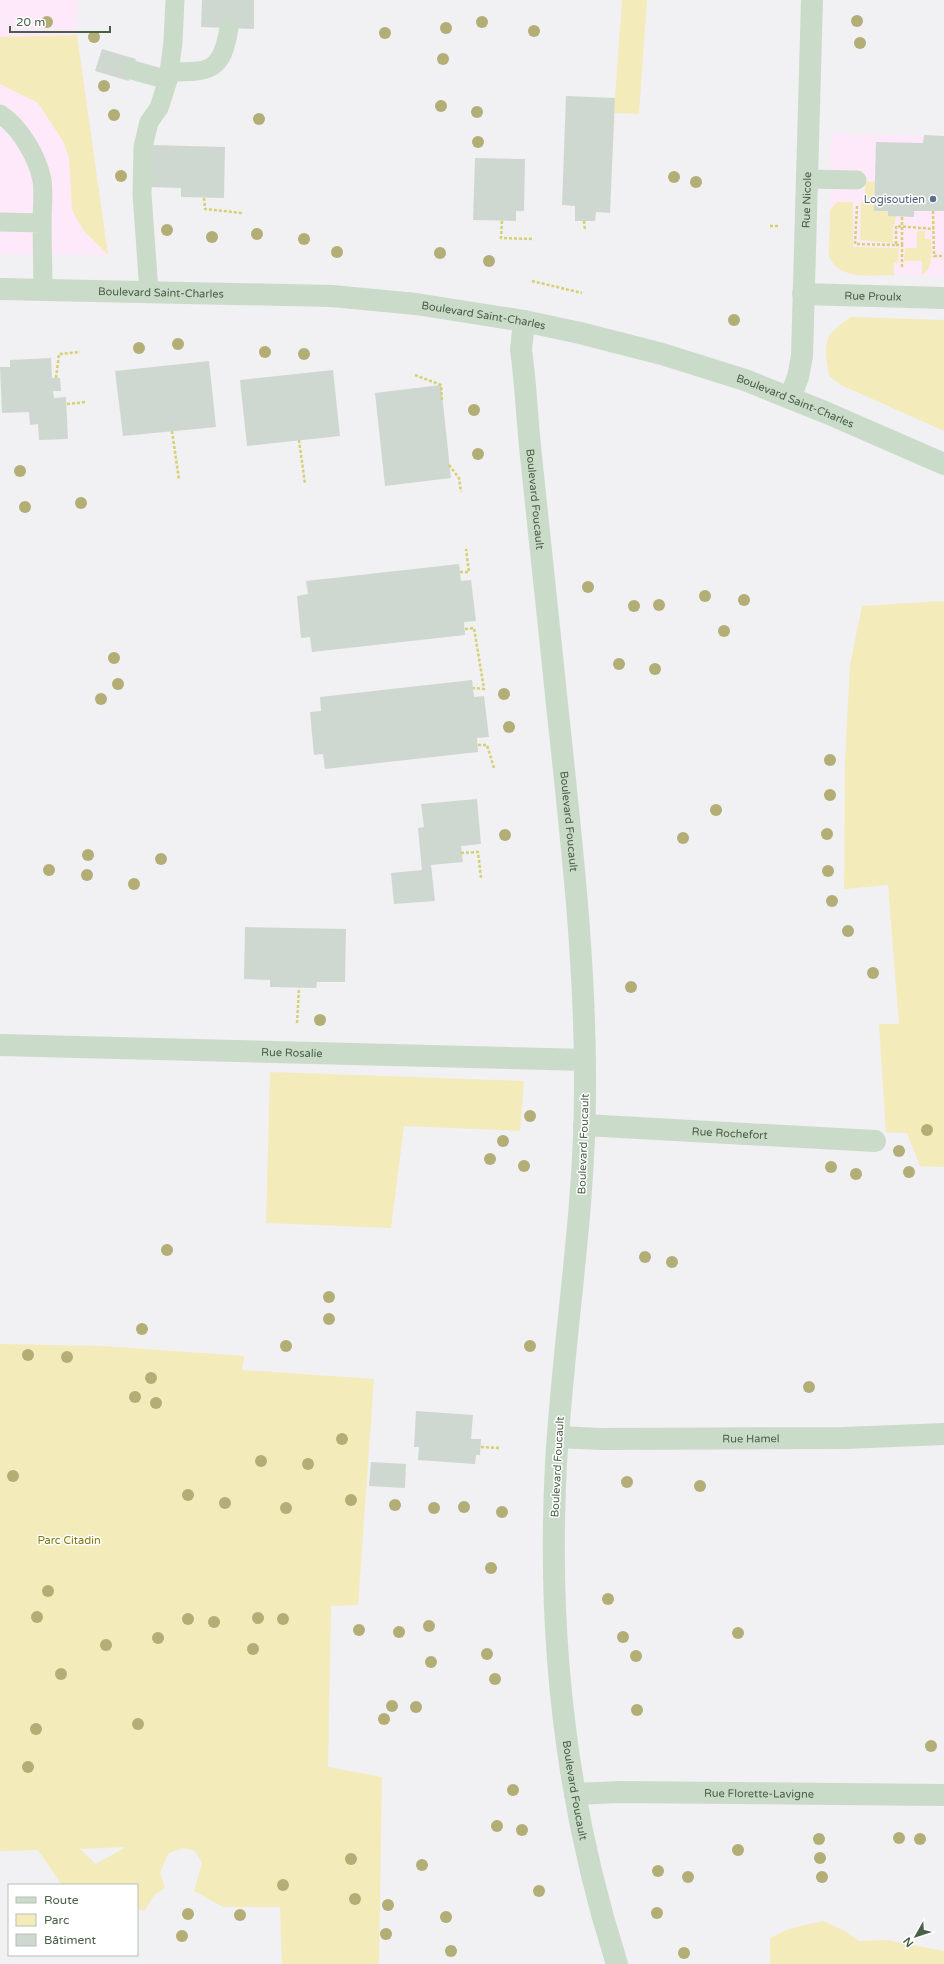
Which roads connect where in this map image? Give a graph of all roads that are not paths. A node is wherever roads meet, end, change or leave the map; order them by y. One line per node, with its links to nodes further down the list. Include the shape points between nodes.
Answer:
1 (175, 0): 5 (lane)
2 (812, 0): 7 (street, Rue Nicole)
3 (229, 28): 5 (lane, via 220,60 210,68)
4 (132, 70): 5 (lane)
5 (168, 76): 13 (lane, via 158,108 148,122 144,147 142,194)
6 (0, 114): 10 (lane, via 11,121 22,135 42,180)
7 (807, 179): 8 (lane); 14 (street, Rue Nicole)
8 (857, 180)
9 (0, 222): 10 (lane)
10 (42, 223): 12 (lane)
11 (0, 289): 12 (street, Boulevard Saint-Charles)
12 (43, 289): 13 (street, Boulevard Saint-Charles)
13 (149, 292): 16 (street, Boulevard Saint-Charles, via 332,296 416,304)
14 (803, 294): 15 (street, Rue Proulx); 17 (street, Rue Nicole, via 802,356)
15 (944, 298)
16 (524, 321): 17 (street, Boulevard Saint-Charles, via 580,332 662,354 745,380); 20 (street, Boulevard Foucault, via 520,350 576,891)
17 (790, 398): 18 (street, Boulevard Saint-Charles)
18 (944, 464)
19 (0, 1045): 20 (street, Rue Rosalie)
20 (585, 1060): 21 (street, Boulevard Foucault)
21 (584, 1125): 22 (street, Rue Rochefort); 24 (street, Boulevard Foucault, via 583,1177)
22 (875, 1141)
23 (944, 1434): 24 (street, Rue Hamel, via 844,1438 600,1440)
24 (558, 1437): 25 (street, Boulevard Foucault, via 554,1547 556,1640 563,1721)
25 (575, 1794): 26 (street, Rue Florette-Lavigne, via 620,1792); 27 (street, Boulevard Foucault, via 595,1889)
26 (944, 1795)
27 (616, 1964)

